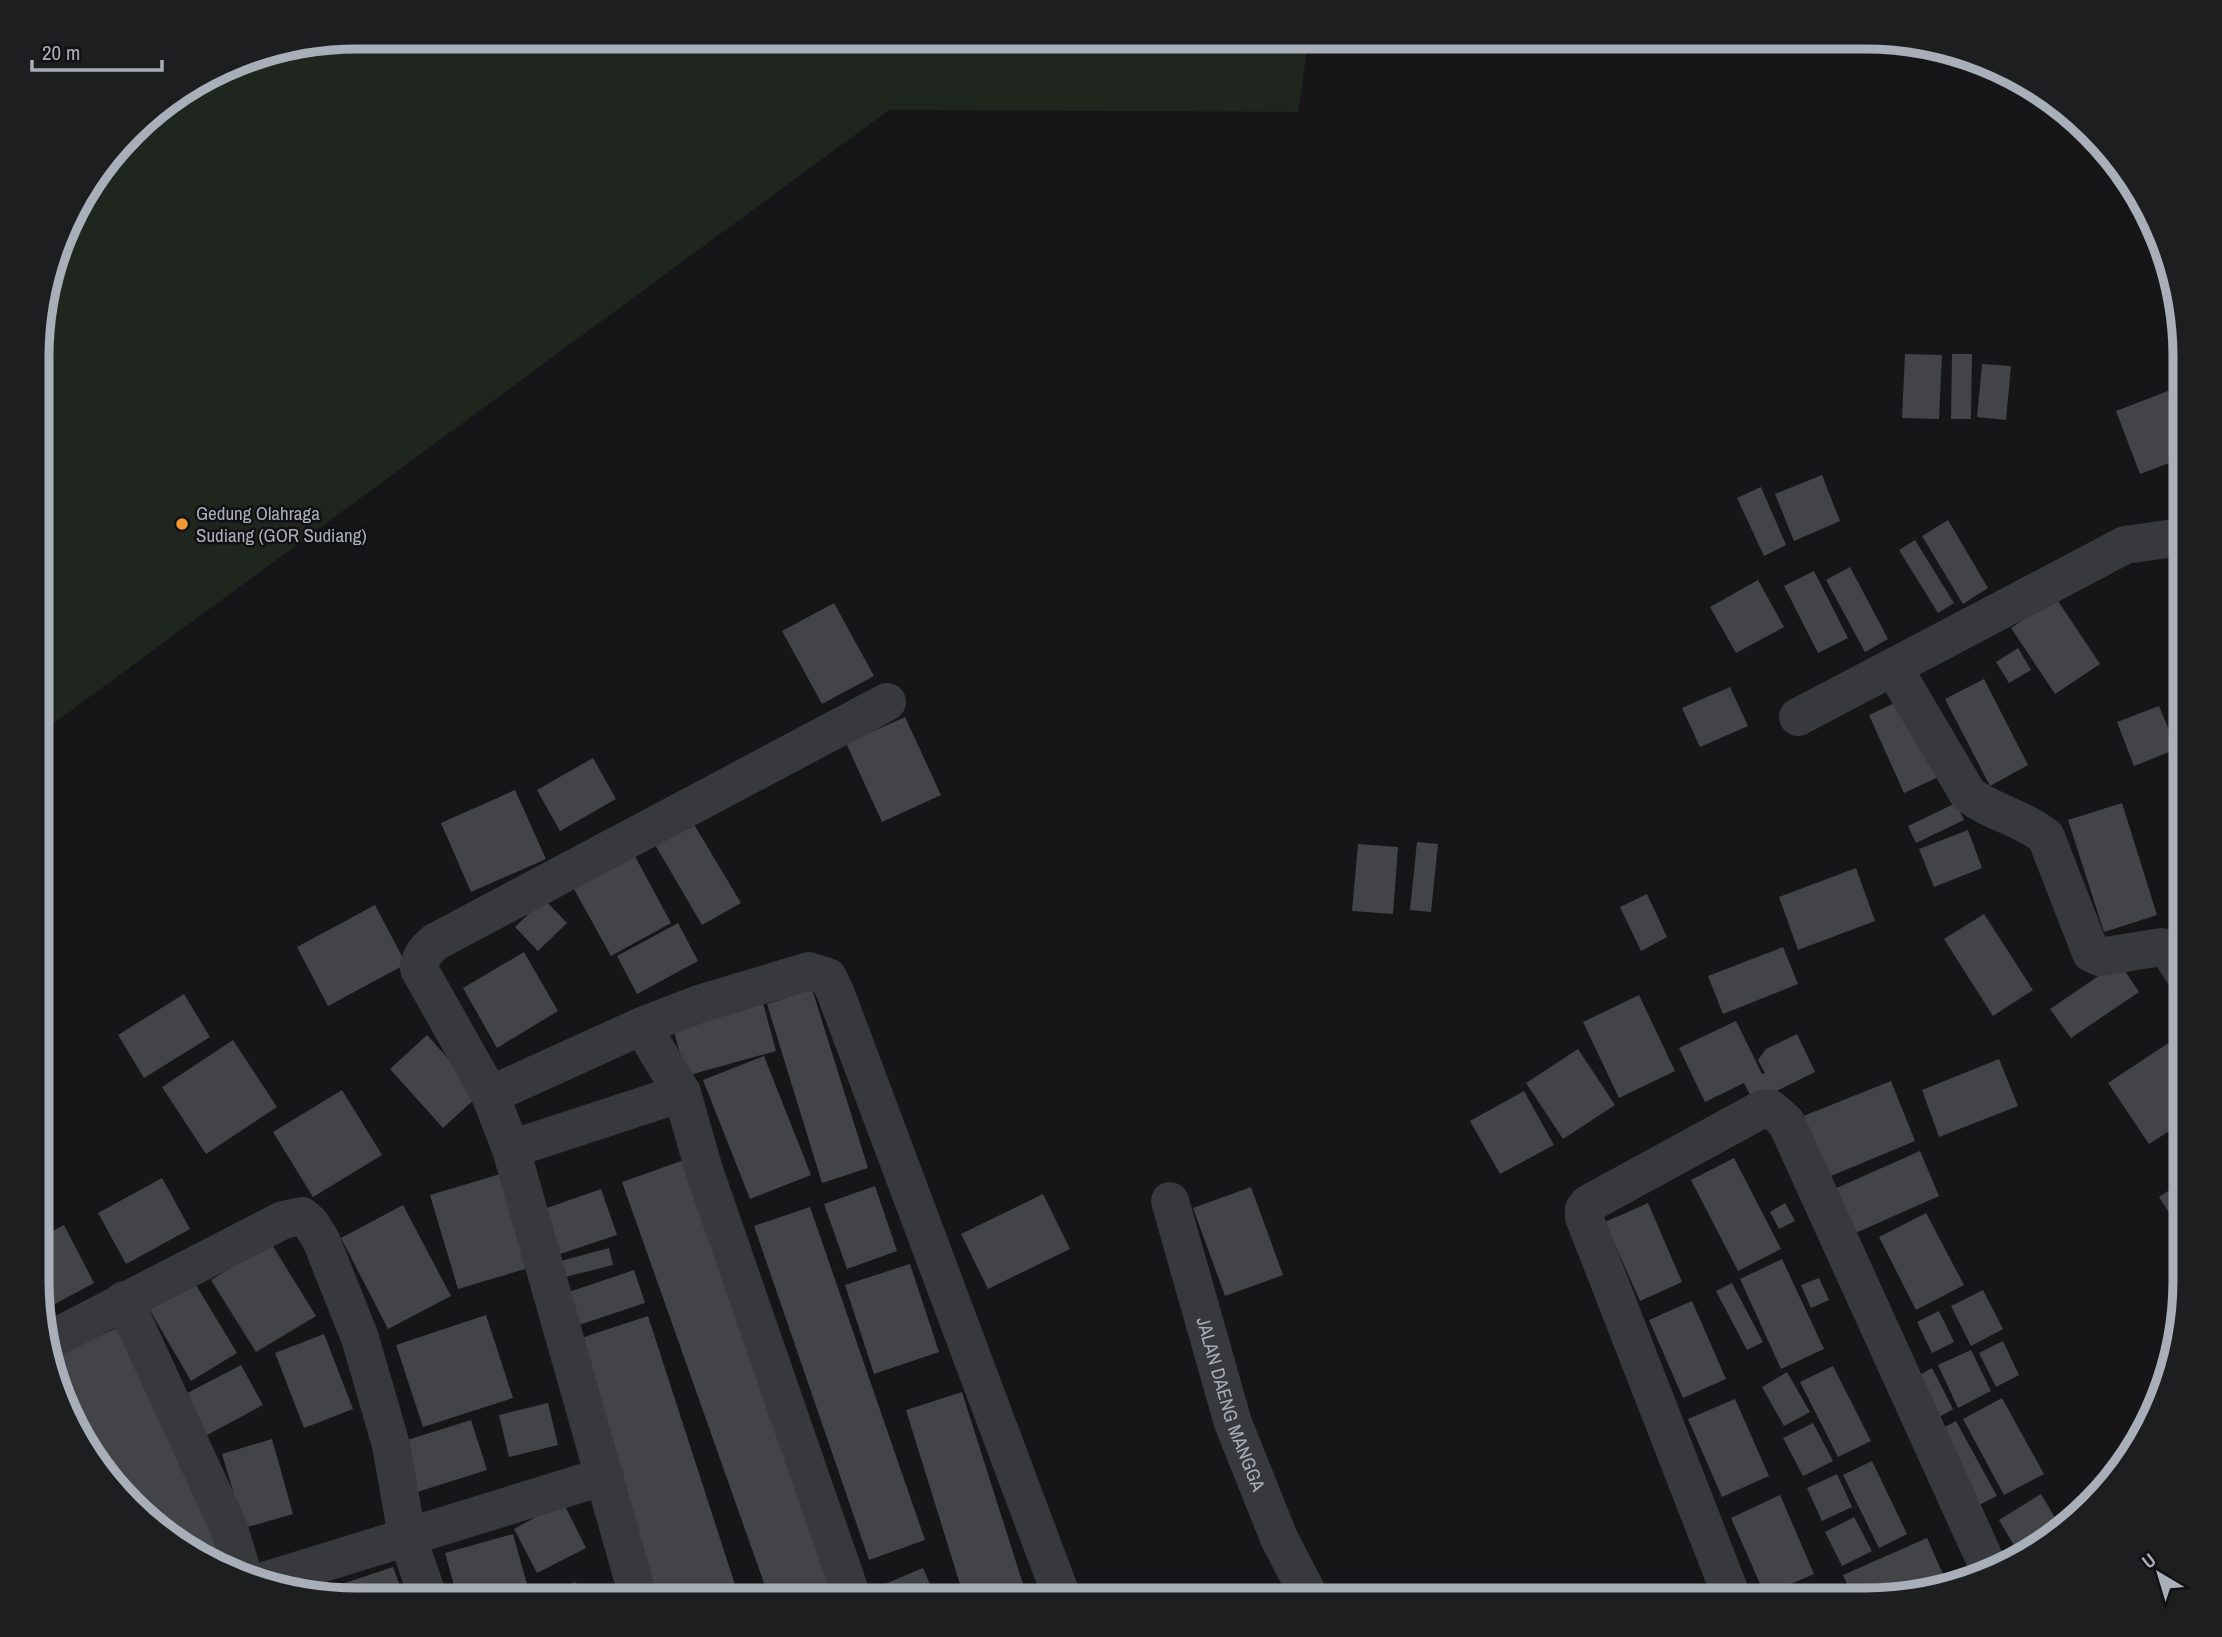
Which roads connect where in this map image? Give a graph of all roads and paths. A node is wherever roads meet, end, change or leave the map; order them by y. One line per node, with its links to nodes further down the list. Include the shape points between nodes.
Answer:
1 (2173, 538): 2 (street, via 2125,545)
2 (1893, 667): 4 (street); 5 (street, via 1968,794 2046,837 2091,953 2099,957 2162,947)
3 (887, 702): 8 (street, via 435,942 423,954 419,969)
4 (1798, 717)
5 (2173, 957)
6 (642, 1026): 7 (street); 8 (street); 21 (street, via 809,971 828,977)
7 (682, 1093): 9 (street); 20 (street, via 704,1170)
8 (490, 1095): 9 (street)
9 (511, 1149): 13 (street)
10 (1170, 1201): 22 (street, JALAN DAENG MANGGA, via 1233,1423 1279,1538)
11 (124, 1300): 12 (street); 14 (street, via 283,1220 302,1216 321,1240 360,1338 391,1445); 16 (street, via 229,1528)
12 (55, 1337)
13 (605, 1476): 14 (street); 19 (street)
14 (407, 1536): 17 (street); 18 (street)
15 (1986, 1563): 23 (street, via 1786,1122 1770,1109 1762,1109 1584,1209)
16 (240, 1565)
17 (275, 1577)
18 (425, 1588)
19 (636, 1588)
20 (849, 1588)
21 (1059, 1588)
22 (1305, 1588)
23 (1728, 1588)

